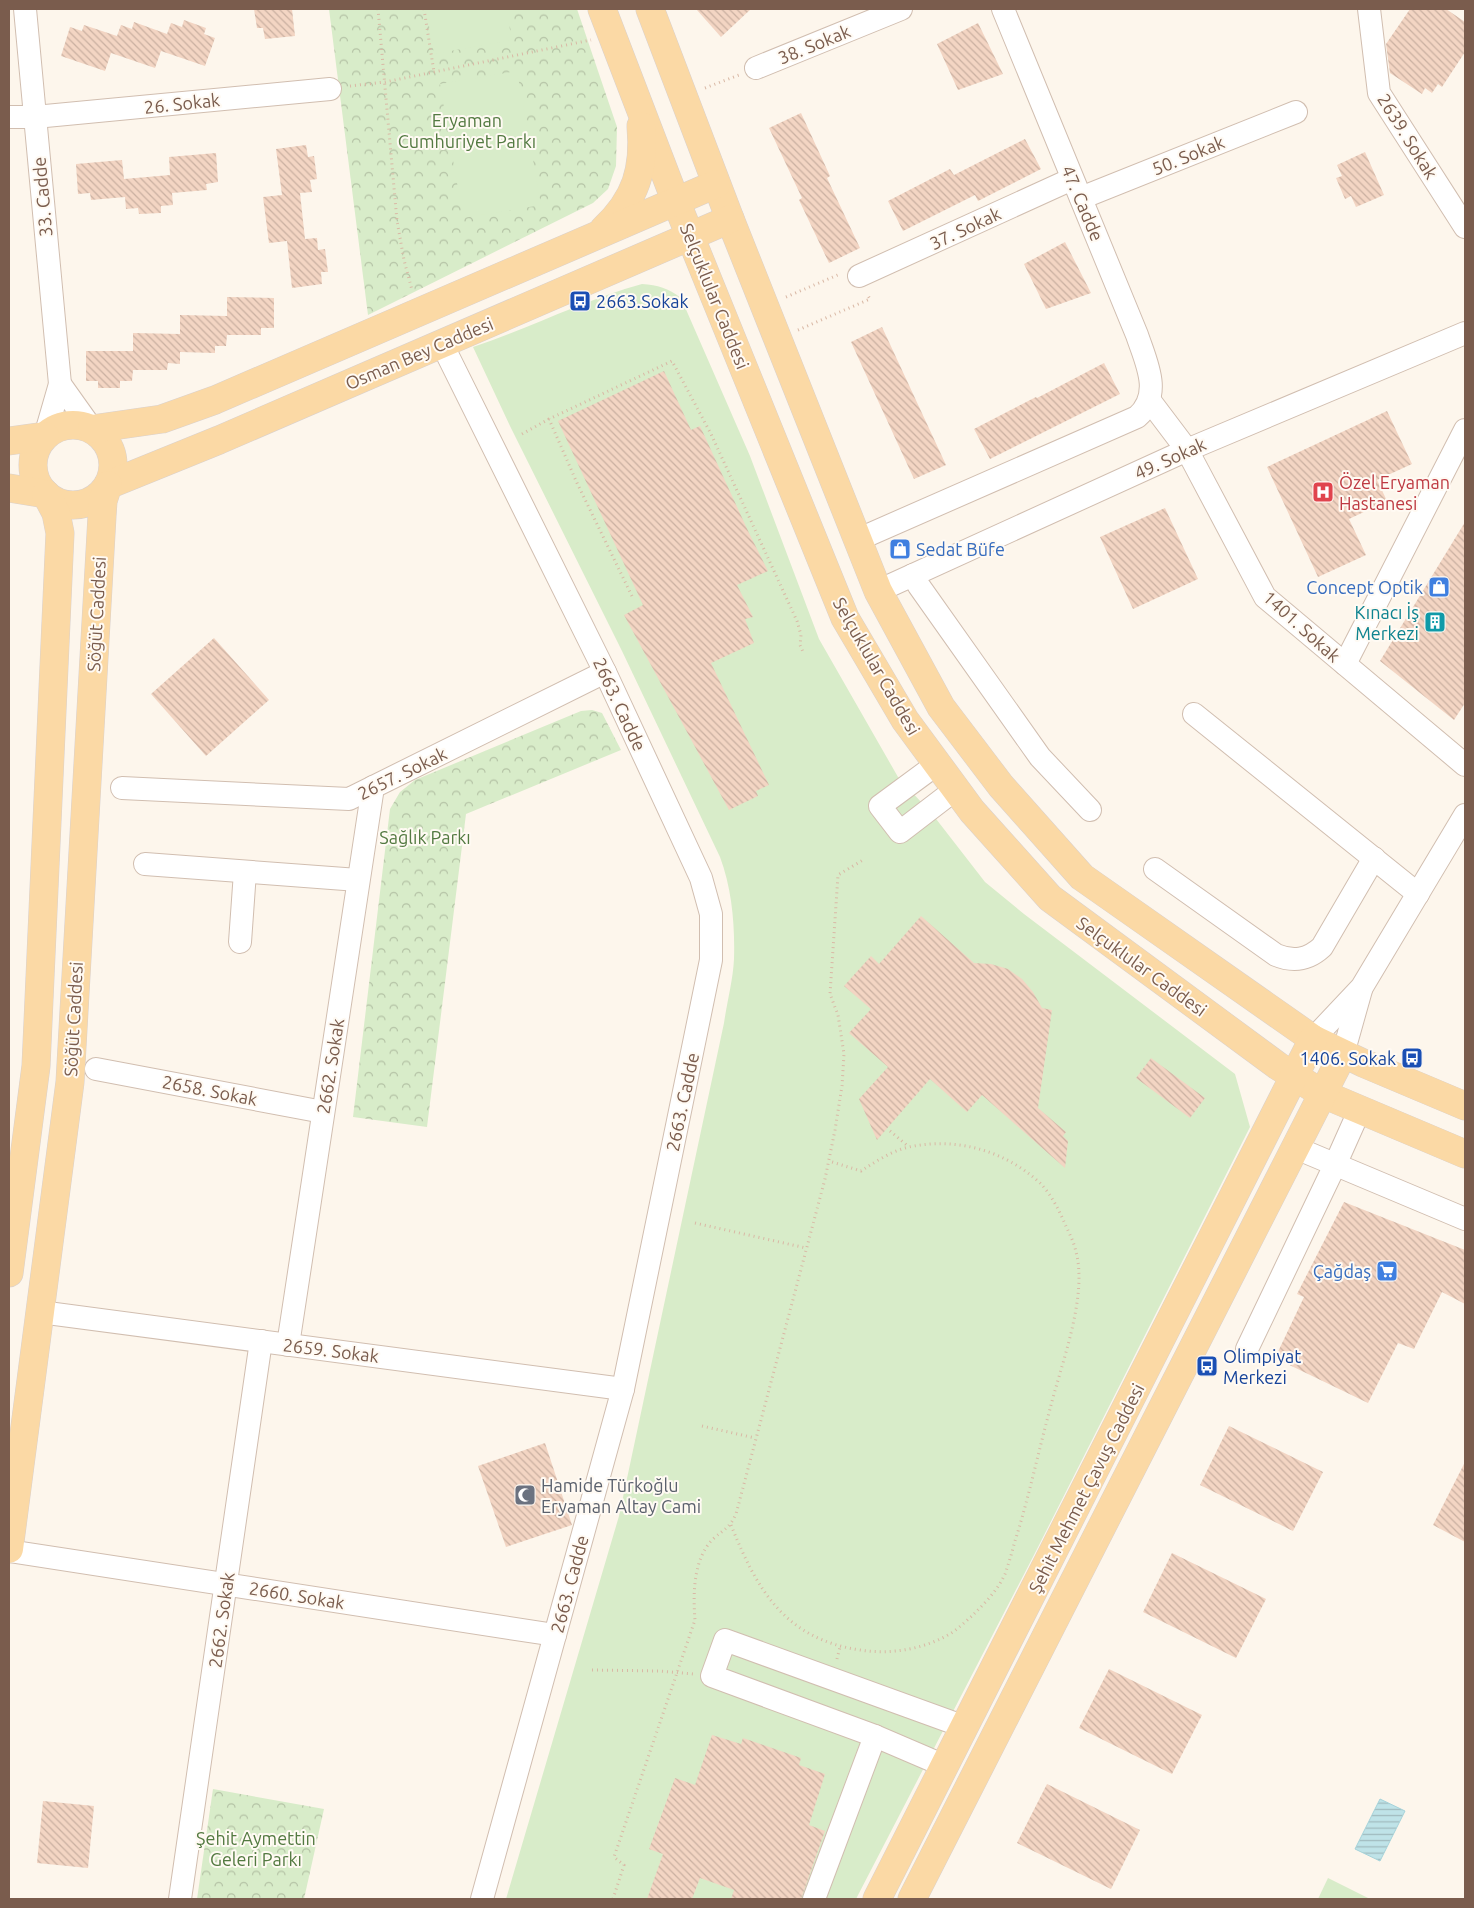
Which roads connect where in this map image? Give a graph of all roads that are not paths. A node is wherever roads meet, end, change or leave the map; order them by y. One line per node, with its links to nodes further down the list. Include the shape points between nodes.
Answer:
1 (25, 9): 12 (street, 33. Cadde)
2 (602, 9): 9 (main road, Selçuklular Caddesi)
3 (650, 9): 13 (main road, Selçuklular Caddesi)
4 (900, 9): 7 (street, 38. Sokak)
5 (1004, 9): 14 (street, 47. Cadde)
6 (1369, 9): 17 (street, 2639. Sokak, via 1378,93)
7 (756, 68)
8 (330, 89): 12 (street, 26. Sokak)
9 (639, 107): 15 (main road, Selçuklular Caddesi); 18 (main road, via 642,143 635,186 624,208)
10 (1296, 112): 14 (street, 50. Sokak)
11 (9, 117): 12 (street, 26. Sokak)
12 (35, 117): 23 (street, 33. Cadde)
13 (716, 184): 15 (main road); 16 (main road, Selçuklular Caddesi)
14 (1076, 188): 20 (street, 37. Sokak); 24 (street, 47. Cadde, via 1137,335 1149,373)
15 (676, 201): 18 (main road); 19 (main road, Selçuklular Caddesi)
16 (730, 219): 19 (main road, Osman Bey Caddesi); 33 (main road, Selçuklular Caddesi)
17 (1465, 227)
18 (597, 235): 25 (main road, via 215,400 162,419)
19 (691, 236): 22 (main road, Osman Bey Caddesi); 34 (main road, Selçuklular Caddesi)
20 (859, 276)
21 (1465, 333): 29 (street, 49. Sokak)
22 (442, 344): 30 (main road, Osman Bey Caddesi); 38 (street, 2663. Cadde)
23 (60, 384): 25 (street); 27 (street, 33. Cadde)
24 (1150, 401): 29 (street, 1401. Sokak); 33 (street, via 1137,417)
25 (92, 429): 27 (main road, via 67,425); 30 (main road, via 112,454)
26 (1465, 430): 37 (street)
27 (45, 436): 28 (main road); 32 (main road, via 34,459 34,472)
28 (9, 441)
29 (1187, 450): 35 (street, 49. Sokak); 37 (street, 1401. Sokak, via 1265,596)
30 (108, 485): 32 (main road, via 90,501 79,504 67,504); 68 (main road, Söğüt Caddesi, via 103,502 70,1082)
31 (9, 488): 32 (main road)
32 (46, 494): 67 (main road, Söğüt Caddesi, via 56,513 60,533 36,1066)
33 (857, 540): 34 (main road); 36 (main road, Selçuklular Caddesi)
34 (819, 556): 40 (main road, Selçuklular Caddesi, via 845,618 905,720)
35 (914, 575): 36 (street, 49. Sokak); 45 (street, via 1040,757)
36 (878, 591): 55 (main road, Selçuklular Caddesi, via 941,707 1001,786 1082,877)
37 (1345, 664): 41 (street, 1401. Sokak)
38 (605, 672): 42 (street, 2657. Sokak); 72 (street, 2663. Cadde, via 701,878 711,914 711,960)
39 (1194, 714): 47 (street)
40 (937, 764): 44 (main road, Selçuklular Caddesi); 44 (street, via 880,806 900,832)
41 (1465, 765)
42 (373, 787): 43 (street, 2657. Sokak, via 349,799); 51 (street, 2662. Sokak)
43 (122, 788)
44 (956, 790): 58 (main road, Selçuklular Caddesi, via 1050,898)
45 (1090, 810)
46 (1465, 815): 52 (street)
47 (1374, 858): 49 (street, via 1322,947 1310,956 1294,960 1276,955); 52 (street)
48 (145, 864): 50 (street)
49 (1155, 869)
50 (245, 872): 51 (street); 53 (street)
51 (358, 880): 62 (street, 2662. Sokak)
52 (1418, 894): 54 (street)
53 (240, 942)
54 (1362, 987): 55 (street); 56 (street)
55 (1313, 1039): 56 (main road, Selçuklular Caddesi); 58 (main road, Şehit Mehmet Çavuş Caddesi)
56 (1343, 1054): 59 (main road, Şehit Mehmet Çavuş Caddesi); 60 (main road, Selçuklular Caddesi)
57 (96, 1069): 62 (street, 2658. Sokak)
58 (1294, 1077): 59 (main road, Selçuklular Caddesi); 76 (main road, Şehit Mehmet Çavuş Caddesi)
59 (1323, 1094): 61 (main road, Selçuklular Caddesi); 63 (main road, Şehit Mehmet Çavuş Caddesi)
60 (1465, 1106)
61 (1360, 1109): 64 (main road, Selçuklular Caddesi); 65 (street)
62 (324, 1112): 70 (street, 2662. Sokak)
63 (1296, 1148): 65 (street); 83 (main road, Şehit Mehmet Çavuş Caddesi)
64 (1465, 1154)
65 (1335, 1165): 66 (street); 71 (street)
66 (1465, 1219)
67 (9, 1273)
68 (40, 1312): 69 (street, 2659. Sokak); 73 (main road, Söğüt Caddesi)
69 (261, 1341): 70 (street, 2659. Sokak); 74 (street, 2662. Sokak)
70 (288, 1345): 72 (street, 2659. Sokak)
71 (1247, 1349)
72 (623, 1389): 75 (street, 2663. Cadde)
73 (9, 1550): 74 (street, 2660. Sokak)
74 (226, 1584): 75 (street, 2660. Sokak); 79 (street, 2662. Sokak)
75 (555, 1635): 80 (street, 2663. Cadde)
76 (965, 1727): 77 (street, via 725,1640 712,1676); 78 (main road, Şehit Mehmet Çavuş Caddesi)
77 (875, 1736): 78 (street); 81 (street)
78 (945, 1766): 82 (main road, Şehit Mehmet Çavuş Caddesi)
79 (180, 1899)
80 (482, 1899)
81 (814, 1899)
82 (877, 1899)
83 (912, 1899)

